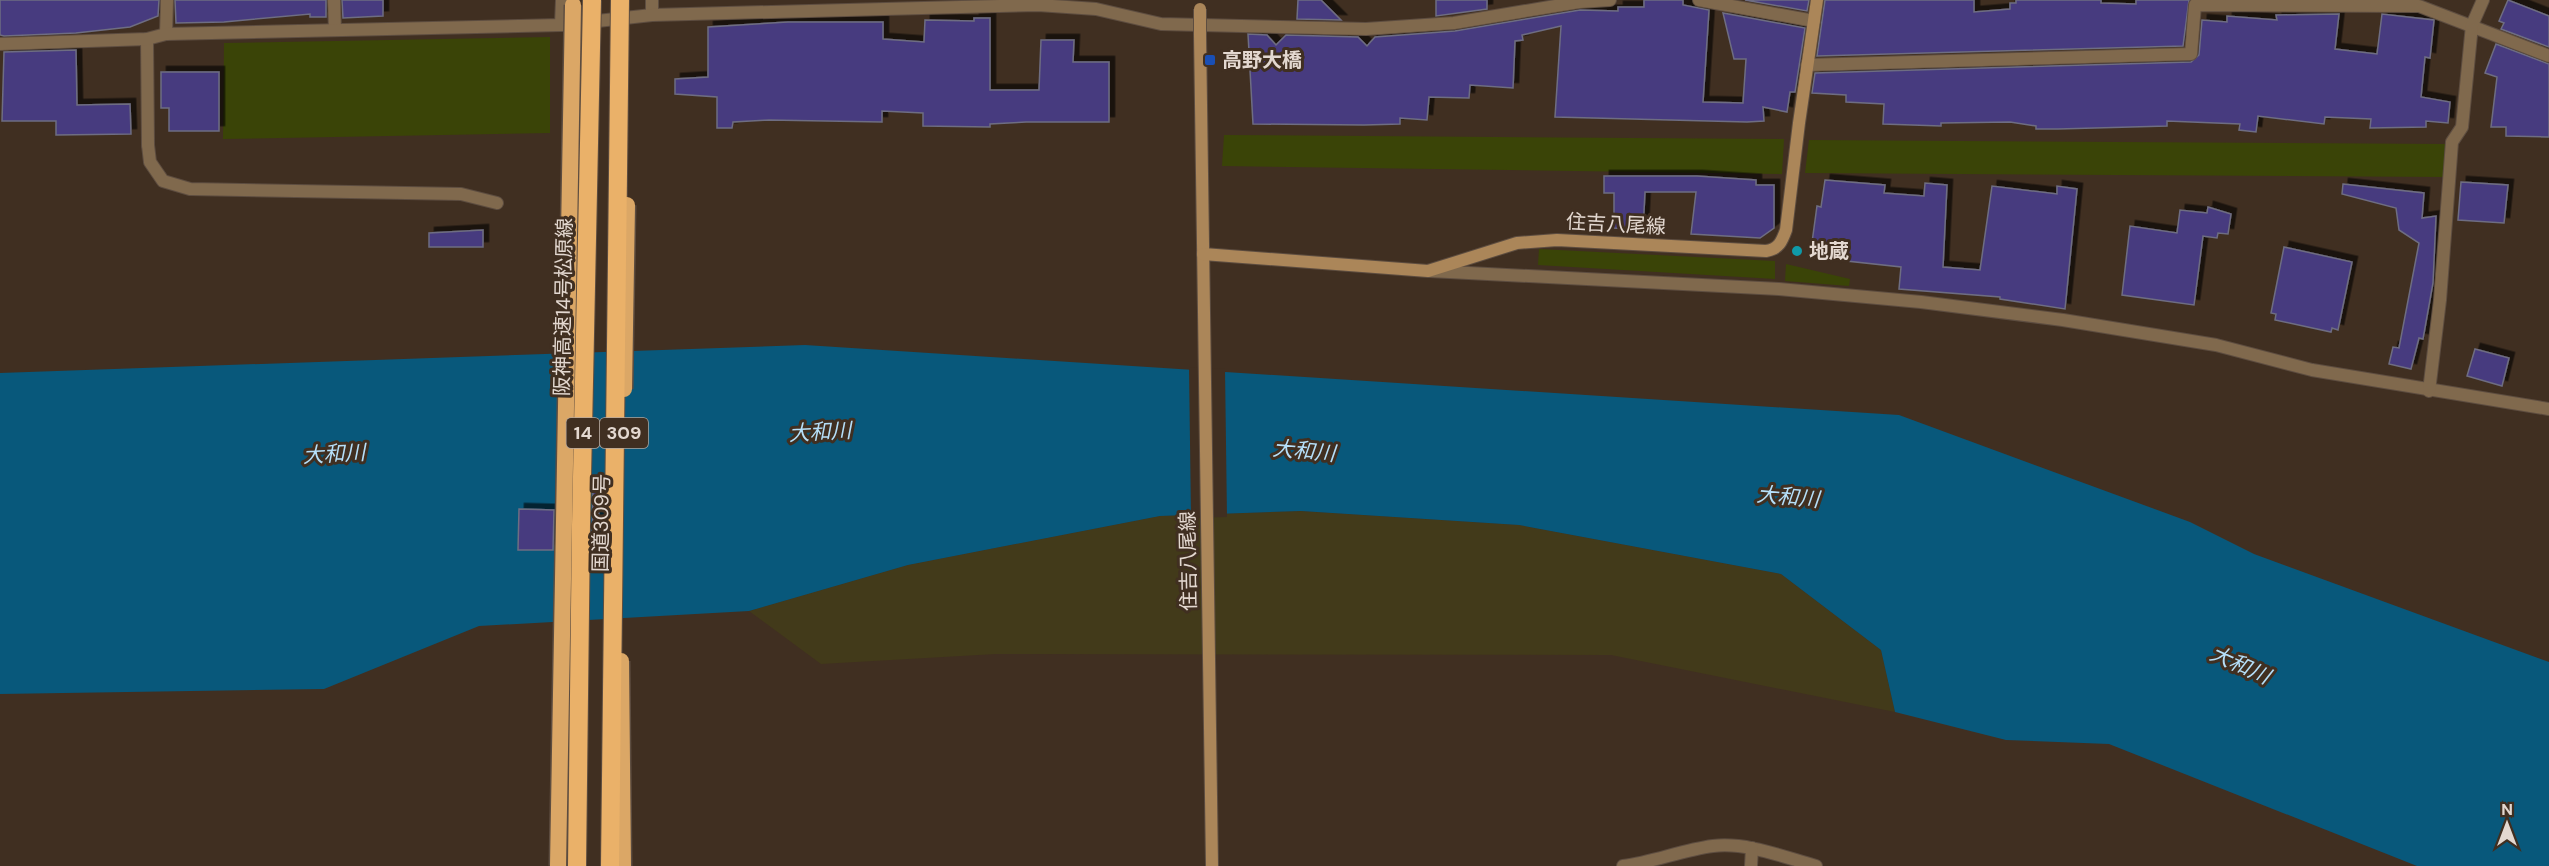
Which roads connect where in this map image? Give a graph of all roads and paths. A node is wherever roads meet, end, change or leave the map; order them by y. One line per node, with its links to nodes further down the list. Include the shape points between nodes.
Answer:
1 (167, 0): 24 (street)
2 (334, 0): 23 (street)
3 (592, 0): 36 (highway, 阪神高速14号松原線 / 14, bridge)
4 (620, 0): 37 (highway, 14, bridge)
5 (628, 0): 38 (highway, 国道309号 / 309, bridge, via 621,639)
6 (652, 0): 19 (street)
7 (1610, 0): 11 (street)
8 (1699, 0): 20 (street)
9 (1817, 0): 20 (main road, 住吉八尾線)
10 (2484, 0): 21 (street)
11 (1594, 1): 17 (street, via 1454,23 1366,29 1161,24)
12 (567, 2): 22 (street); 35 (highway, 国道309号, bridge)
13 (932, 3): 14 (street); 19 (street)
14 (999, 3): 15 (street)
15 (1038, 3): 17 (street)
16 (2225, 3): 21 (street, via 2418,6); 28 (street, via 2195,5 2192,54)
17 (1096, 4)
18 (1200, 5): 30 (main road, 住吉八尾線, bridge)
19 (652, 15): 22 (street)
20 (1814, 21): 28 (main road, 住吉八尾線)
21 (2472, 24): 27 (street); 32 (street, via 2462,127 2452,142)
22 (561, 25): 23 (street)
23 (335, 30): 24 (street)
24 (166, 34): 25 (street)
25 (147, 39): 26 (street); 29 (street, via 148,145 150,162 163,181 190,189 461,194)
26 (0, 44)
27 (2549, 56)
28 (1807, 65): 31 (main road, 住吉八尾線, via 1786,230 1775,250 1557,240 1517,243)
29 (496, 203)
30 (1204, 261): 31 (main road, 住吉八尾線); 39 (main road, 住吉八尾線)
31 (1428, 271): 32 (street, via 1767,288 1922,302 2216,345 2312,370)
32 (2429, 392): 33 (street)
33 (2549, 409)
34 (1752, 848): 40 (street, via 1713,846 1651,863); 41 (street); 42 (street)
35 (558, 866)
36 (577, 866)
37 (610, 866)
38 (623, 866)
39 (1212, 866)
40 (1623, 866)
41 (1751, 866)
42 (1816, 866)

